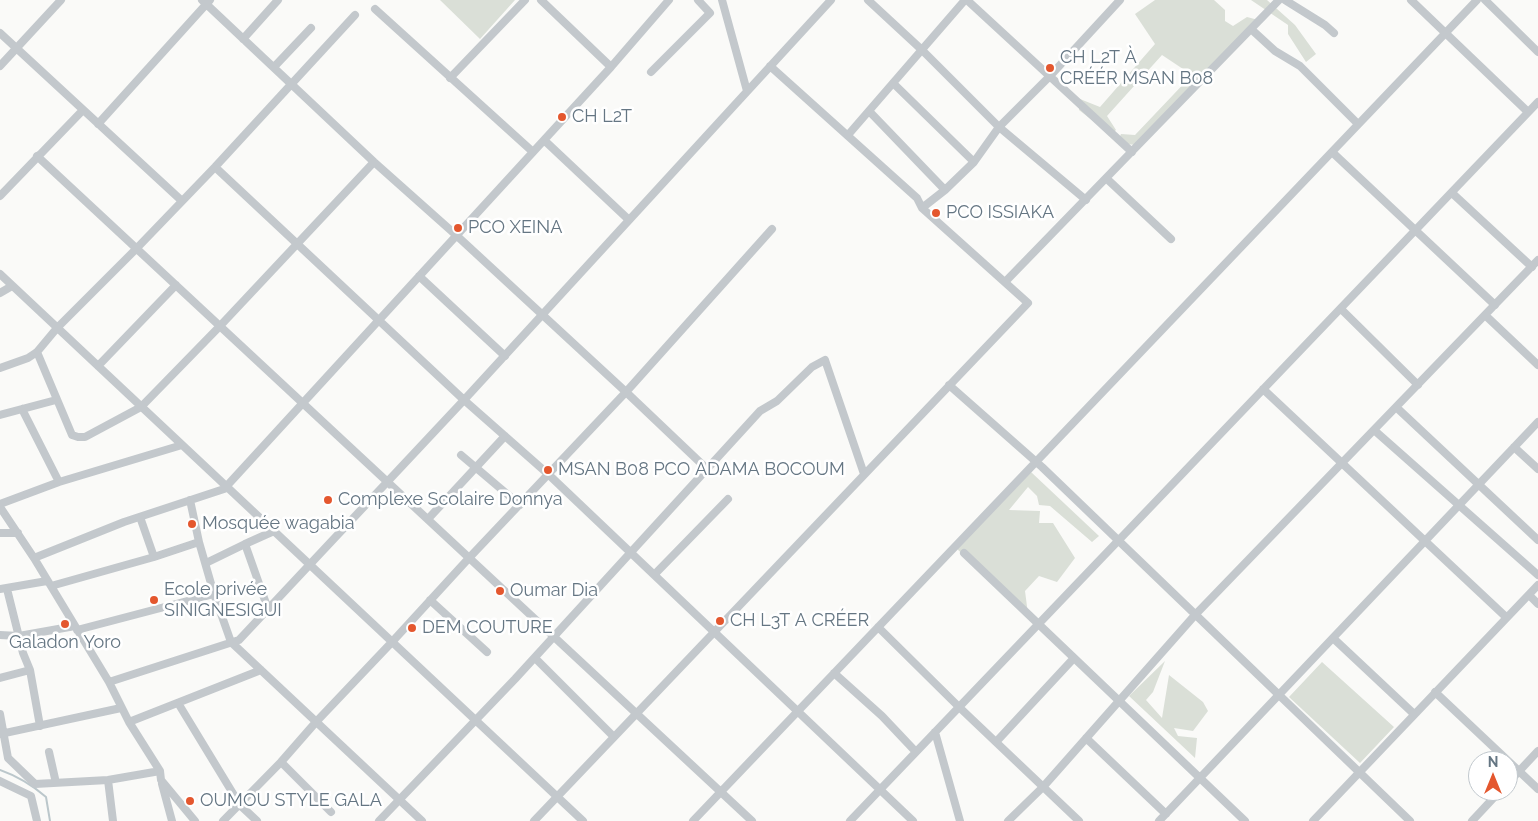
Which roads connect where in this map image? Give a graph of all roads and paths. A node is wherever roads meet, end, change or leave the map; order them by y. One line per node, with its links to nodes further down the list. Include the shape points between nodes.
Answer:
1 (61, 0): 28 (street)
2 (278, 0): 27 (street)
3 (525, 0): 37 (street)
4 (541, 0): 34 (street)
5 (669, 0): 34 (street)
6 (698, 0): 35 (street, via 710,12)
7 (722, 0): 40 (street)
8 (831, 0): 32 (street)
9 (868, 0): 29 (street)
10 (952, 0): 19 (street)
11 (966, 0): 19 (street); 36 (street)
12 (1120, 0): 36 (street)
13 (1279, 0): 23 (street)
14 (1285, 0): 26 (street)
15 (1411, 0): 24 (street)
16 (1476, 0): 24 (street)
17 (1485, 0): 30 (street)
18 (206, 1): 27 (street); 45 (street)
19 (959, 7): 29 (street)
20 (375, 9): 37 (street)
21 (355, 15): 38 (street)
22 (311, 28): 33 (street)
23 (1251, 29): 46 (street, via 1275,51 1300,66); 51 (street)
24 (1446, 32): 44 (street); 46 (street)
25 (0, 33): 28 (street)
26 (1334, 33)
27 (244, 39): 33 (street)
28 (17, 48): 31 (street); 42 (street)
29 (922, 50): 39 (street); 47 (street)
30 (1538, 52)
31 (0, 66)
32 (770, 66): 40 (street); 48 (street)
33 (274, 67): 38 (street)
34 (611, 67): 49 (street)
35 (651, 72)
36 (1050, 76): 47 (street); 51 (street)
37 (450, 78): 50 (street)
38 (291, 83): 54 (street); 56 (street)
39 (893, 83): 43 (street); 55 (street)
40 (747, 91): 64 (street)
41 (1538, 102): 44 (street)
42 (82, 110): 45 (street); 53 (street)
43 (869, 111): 48 (street); 58 (street)
44 (1528, 112): 59 (street)
45 (98, 124): 62 (street)
46 (1358, 124): 52 (street)
47 (999, 127): 55 (street); 61 (street)
48 (848, 135): 63 (street, via 917,198)
49 (544, 140): 50 (street); 64 (street)
50 (532, 152): 67 (street)
51 (1132, 152): 57 (street)
52 (1332, 152): 66 (street); 108 (street)
53 (37, 156): 60 (street); 70 (street)
54 (374, 162): 67 (street); 69 (street)
55 (974, 162): 58 (street)
56 (215, 167): 62 (street); 69 (street)
57 (1106, 178): 61 (street); 68 (street)
58 (945, 190): 63 (street)
59 (1452, 193): 66 (street); 72 (street)
60 (0, 196)
61 (1086, 200): 75 (street)
62 (182, 201): 70 (street)
63 (922, 208): 75 (street)
64 (629, 220): 81 (street)
65 (772, 229): 94 (street)
66 (1416, 230): 79 (street); 80 (street)
67 (456, 235): 74 (street); 81 (street)
68 (1171, 239)
69 (297, 244): 83 (street); 84 (street)
70 (137, 248): 76 (street); 85 (street)
71 (1538, 260): 72 (street)
72 (1532, 267): 79 (street)
73 (0, 274): 77 (street)
74 (419, 276): 83 (street); 87 (street)
75 (1005, 282): 92 (street, via 1028,303)
76 (176, 285): 84 (street); 89 (street)
77 (12, 286): 78 (street); 85 (street)
78 (0, 293)
79 (1495, 305): 82 (street)
80 (1341, 308): 91 (street); 93 (street)
81 (543, 314): 87 (street); 94 (street)
82 (1485, 315): 88 (street); 91 (street)
83 (379, 320): 96 (street); 97 (street)
84 (220, 326): 97 (street); 98 (street)
85 (57, 328): 86 (street); 89 (street)
86 (38, 352): 90 (street); 95 (street)
87 (505, 356): 96 (street)
88 (1538, 365)
89 (98, 366): 98 (street)
90 (0, 368)
91 (1418, 384): 99 (street)
92 (949, 385): 108 (street); 114 (street)
93 (1263, 390): 109 (street); 130 (street)
94 (626, 392): 111 (street); 113 (street)
95 (56, 400): 98 (street, via 72,435 78,437 85,437); 100 (street)
96 (464, 400): 104 (street); 116 (street)
97 (303, 403): 116 (street); 118 (street)
98 (141, 407): 105 (street)
99 (1396, 407): 103 (street); 117 (street)
100 (22, 409): 101 (street); 115 (street)
101 (0, 415)
102 (1538, 422): 106 (street)
103 (1374, 430): 109 (street); 122 (street)
104 (505, 436): 110 (street); 113 (street)
105 (182, 445): 115 (street); 118 (street)
106 (1514, 447): 112 (street); 117 (street)
107 (462, 455): 110 (street)
108 (1036, 462): 130 (street); 154 (street)
109 (1342, 463): 131 (street); 151 (street)
110 (476, 467): 121 (street); 125 (street)
111 (707, 469): 114 (street, via 760,411 777,401 812,367 825,360); 134 (street)
112 (1538, 469)
113 (548, 474): 121 (street); 134 (street)
114 (864, 474): 156 (street)
115 (59, 482): 123 (street)
116 (388, 482): 125 (street); 140 (street)
117 (1478, 484): 122 (street); 129 (street)
118 (226, 486): 120 (street); 126 (street)
119 (728, 499): 141 (street)
120 (190, 500): 124 (street); 132 (street)
121 (520, 505): 138 (street)
122 (1459, 505): 131 (street); 142 (street)
123 (0, 506): 128 (street)
124 (140, 517): 136 (street); 137 (street)
125 (428, 519): 138 (street)
126 (274, 531): 133 (street); 140 (street)
127 (0, 533): 128 (street)
128 (18, 533): 137 (street)
129 (1538, 540)
130 (1118, 541): 151 (street); 153 (street)
131 (1425, 541): 152 (street); 160 (street)
132 (199, 542): 136 (street); 139 (street)
133 (245, 544): 139 (street); 150 (street)
134 (631, 553): 141 (street); 159 (street)
135 (964, 553): 153 (street)
136 (154, 556): 143 (street)
137 (34, 558): 143 (street)
138 (469, 558): 148 (street); 159 (street)
139 (206, 563): 146 (street)
140 (309, 565): 150 (street); 162 (street)
141 (654, 575): 156 (street)
142 (1538, 575)
143 (49, 584): 145 (street); 155 (street)
144 (1538, 585): 147 (street)
145 (3, 589): 158 (street)
146 (214, 594): 155 (street); 161 (street)
147 (1529, 595): 149 (street); 152 (street)
148 (430, 600): 162 (street); 163 (street)
149 (1538, 604)
150 (268, 608): 161 (street, via 239,640)
151 (1195, 615): 172 (street); 173 (street)
152 (1506, 617): 171 (street)
153 (1038, 624): 165 (street); 175 (street)
154 (878, 627): 168 (street); 175 (street)
155 (76, 628): 158 (street); 170 (street)
156 (714, 632): 177 (street); 178 (street)
157 (0, 635): 158 (street)
158 (19, 636): 166 (street)
159 (554, 637): 164 (street); 178 (street)
160 (1332, 638): 172 (street); 180 (street)
161 (231, 642): 167 (street); 170 (street)
162 (392, 642): 181 (street); 183 (street)
163 (487, 652)
164 (534, 658): 181 (street); 187 (street)
165 (1074, 658): 173 (street); 189 (street)
166 (30, 670): 169 (street); 184 (street)
167 (261, 670): 174 (street); 183 (street)
168 (834, 673): 177 (street); 192 (street)
169 (0, 678)
170 (109, 682): 176 (street)
171 (1435, 692): 180 (street); 195 (street)
172 (1279, 694): 196 (street); 197 (street)
173 (1119, 701): 188 (street); 197 (street)
174 (178, 703): 182 (street); 209 (street)
175 (959, 707): 185 (street); 189 (street)
176 (122, 708): 182 (street); 184 (street)
177 (798, 712): 203 (street); 205 (street)
178 (637, 713): 187 (street); 205 (street)
179 (0, 714): 186 (street)
180 (1414, 714): 196 (street)
181 (476, 721): 206 (street); 207 (street)
182 (129, 722): 194 (street)
183 (316, 722): 193 (street); 207 (street)
184 (40, 726): 186 (street)
185 (935, 732): 192 (street); 226 (street)
186 (2, 734): 201 (street, via 8,758 35,784)
187 (614, 737): 206 (street)
188 (1086, 738): 202 (street); 211 (street)
189 (996, 742): 202 (street)
190 (1538, 751): 195 (street)
191 (48, 752): 201 (street)
192 (916, 752): 203 (street)
193 (281, 762): 209 (street); 210 (street)
194 (160, 771): 198 (street); 199 (street)
195 (1519, 771): 204 (street)
196 (1360, 772): 231 (street); 232 (street)
197 (1200, 778): 211 (street); 230 (street)
198 (108, 780): 201 (street); 213 (street)
199 (162, 780): 214 (street); 215 (street)
200 (0, 781): 212 (street, via 31,796)
201 (56, 783)
202 (1043, 787): 227 (street); 228 (street)
203 (880, 789): 224 (street); 225 (street)
204 (1538, 789)
205 (721, 792): 222 (street); 223 (street)
206 (557, 797): 220 (street); 221 (street)
207 (400, 800): 218 (street); 219 (street)
208 (1491, 801): 233 (street)
209 (240, 805): 216 (street); 217 (street)
210 (332, 812)
211 (1166, 814): 229 (street)
212 (37, 821)
213 (113, 821)
214 (172, 821)
215 (195, 821)
216 (224, 821)
217 (257, 821)
218 (379, 821)
219 (422, 821)
220 (534, 821)
221 (583, 821)
222 (693, 821)
223 (752, 821)
224 (850, 821)
225 (913, 821)
226 (960, 821)
227 (1008, 821)
228 (1079, 821)
229 (1159, 821)
230 (1245, 821)
231 (1313, 821)
232 (1410, 821)
233 (1472, 821)

